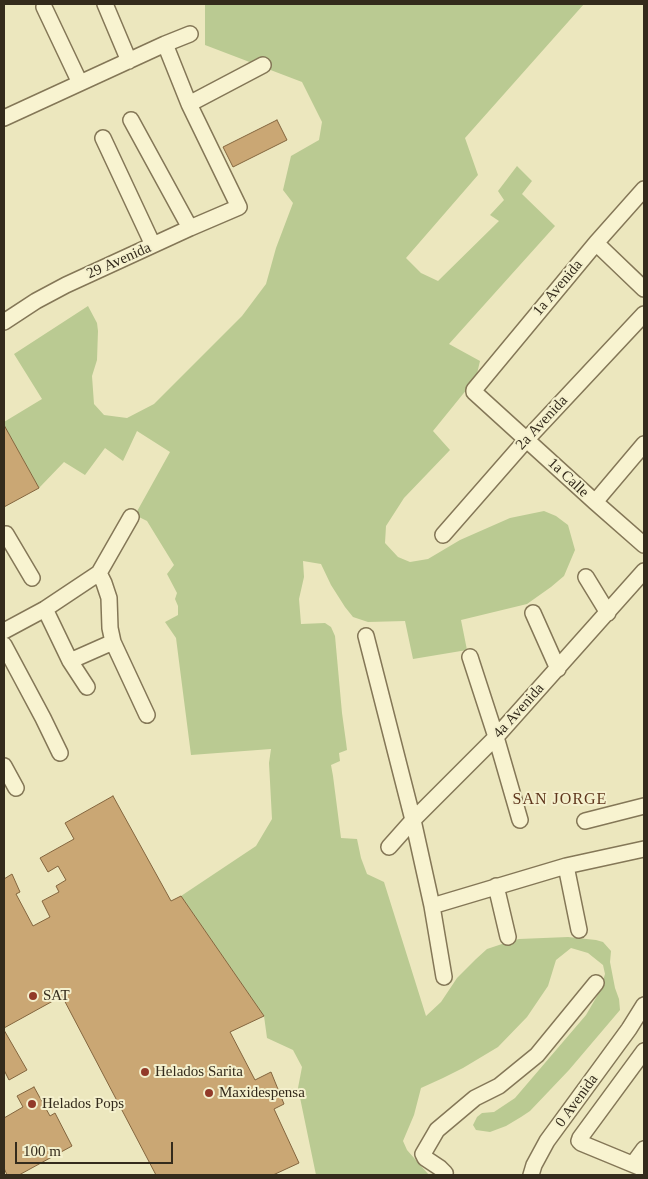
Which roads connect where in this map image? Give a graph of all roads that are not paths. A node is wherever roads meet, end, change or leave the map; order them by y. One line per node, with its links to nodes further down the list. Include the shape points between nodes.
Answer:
1 (105, 4): 5 (street)
2 (44, 7): 7 (street)
3 (190, 34): 4 (street)
4 (165, 44): 5 (street); 8 (street)
5 (129, 61): 7 (street)
6 (263, 65): 8 (street)
7 (80, 83): 9 (street)
8 (189, 104): 13 (street, 29 Avenida, via 239,207)
9 (4, 118)
10 (131, 120): 13 (street)
11 (102, 138): 15 (street)
12 (644, 189): 14 (street, 1a Avenida)
13 (190, 228): 15 (street, 29 Avenida)
14 (596, 243): 16 (street); 19 (street, 1a Avenida)
15 (154, 246): 18 (street, 29 Avenida, via 66,284)
16 (644, 289)
17 (644, 314): 20 (street, 2a Avenida)
18 (4, 322)
19 (475, 388): 20 (street, 1a Calle, via 474,392)
20 (527, 439): 22 (street, 1a Calle); 25 (street, 2a Avenida)
21 (644, 444): 22 (street)
22 (595, 502): 26 (street, 1a Calle)
23 (131, 517): 28 (street)
24 (4, 536): 30 (street, via 6,534)
25 (443, 536)
26 (644, 545)
27 (644, 570): 33 (street, 4a Avenida)
28 (98, 573): 31 (street); 36 (street, via 108,598)
29 (586, 577): 33 (street)
30 (32, 578)
31 (45, 609): 34 (street); 39 (street)
32 (533, 613): 40 (street)
33 (608, 613): 40 (street, 4a Avenida)
34 (4, 631)
35 (366, 636): 48 (street)
36 (113, 642): 39 (street); 42 (street)
37 (4, 644): 44 (street)
38 (470, 657): 43 (street)
39 (70, 661): 41 (street)
40 (558, 669): 43 (street, 4a Avenida)
41 (87, 687)
42 (147, 715)
43 (496, 737): 48 (street, 4a Avenida); 49 (street)
44 (60, 753)
45 (4, 766): 46 (street)
46 (16, 788)
47 (644, 806): 50 (street)
48 (413, 820): 51 (street, 4a Avenida); 55 (street)
49 (520, 820)
50 (585, 822)
51 (389, 847)
52 (644, 850): 53 (street)
53 (566, 866): 54 (street); 56 (street)
54 (496, 886): 55 (street); 57 (street)
55 (432, 906): 58 (street)
56 (579, 930)
57 (508, 937)
58 (444, 977)
59 (596, 983): 66 (street, via 537,1055 499,1086 475,1098 437,1130 423,1154)
60 (644, 1005): 62 (street, 0 Avenida)
61 (644, 1016): 62 (street, 0 Avenida)
62 (629, 1029): 67 (street, 0 Avenida, via 547,1141)
63 (644, 1051): 65 (street, via 579,1141)
64 (644, 1149): 65 (street)
65 (638, 1166)
66 (444, 1175)
67 (531, 1175)

